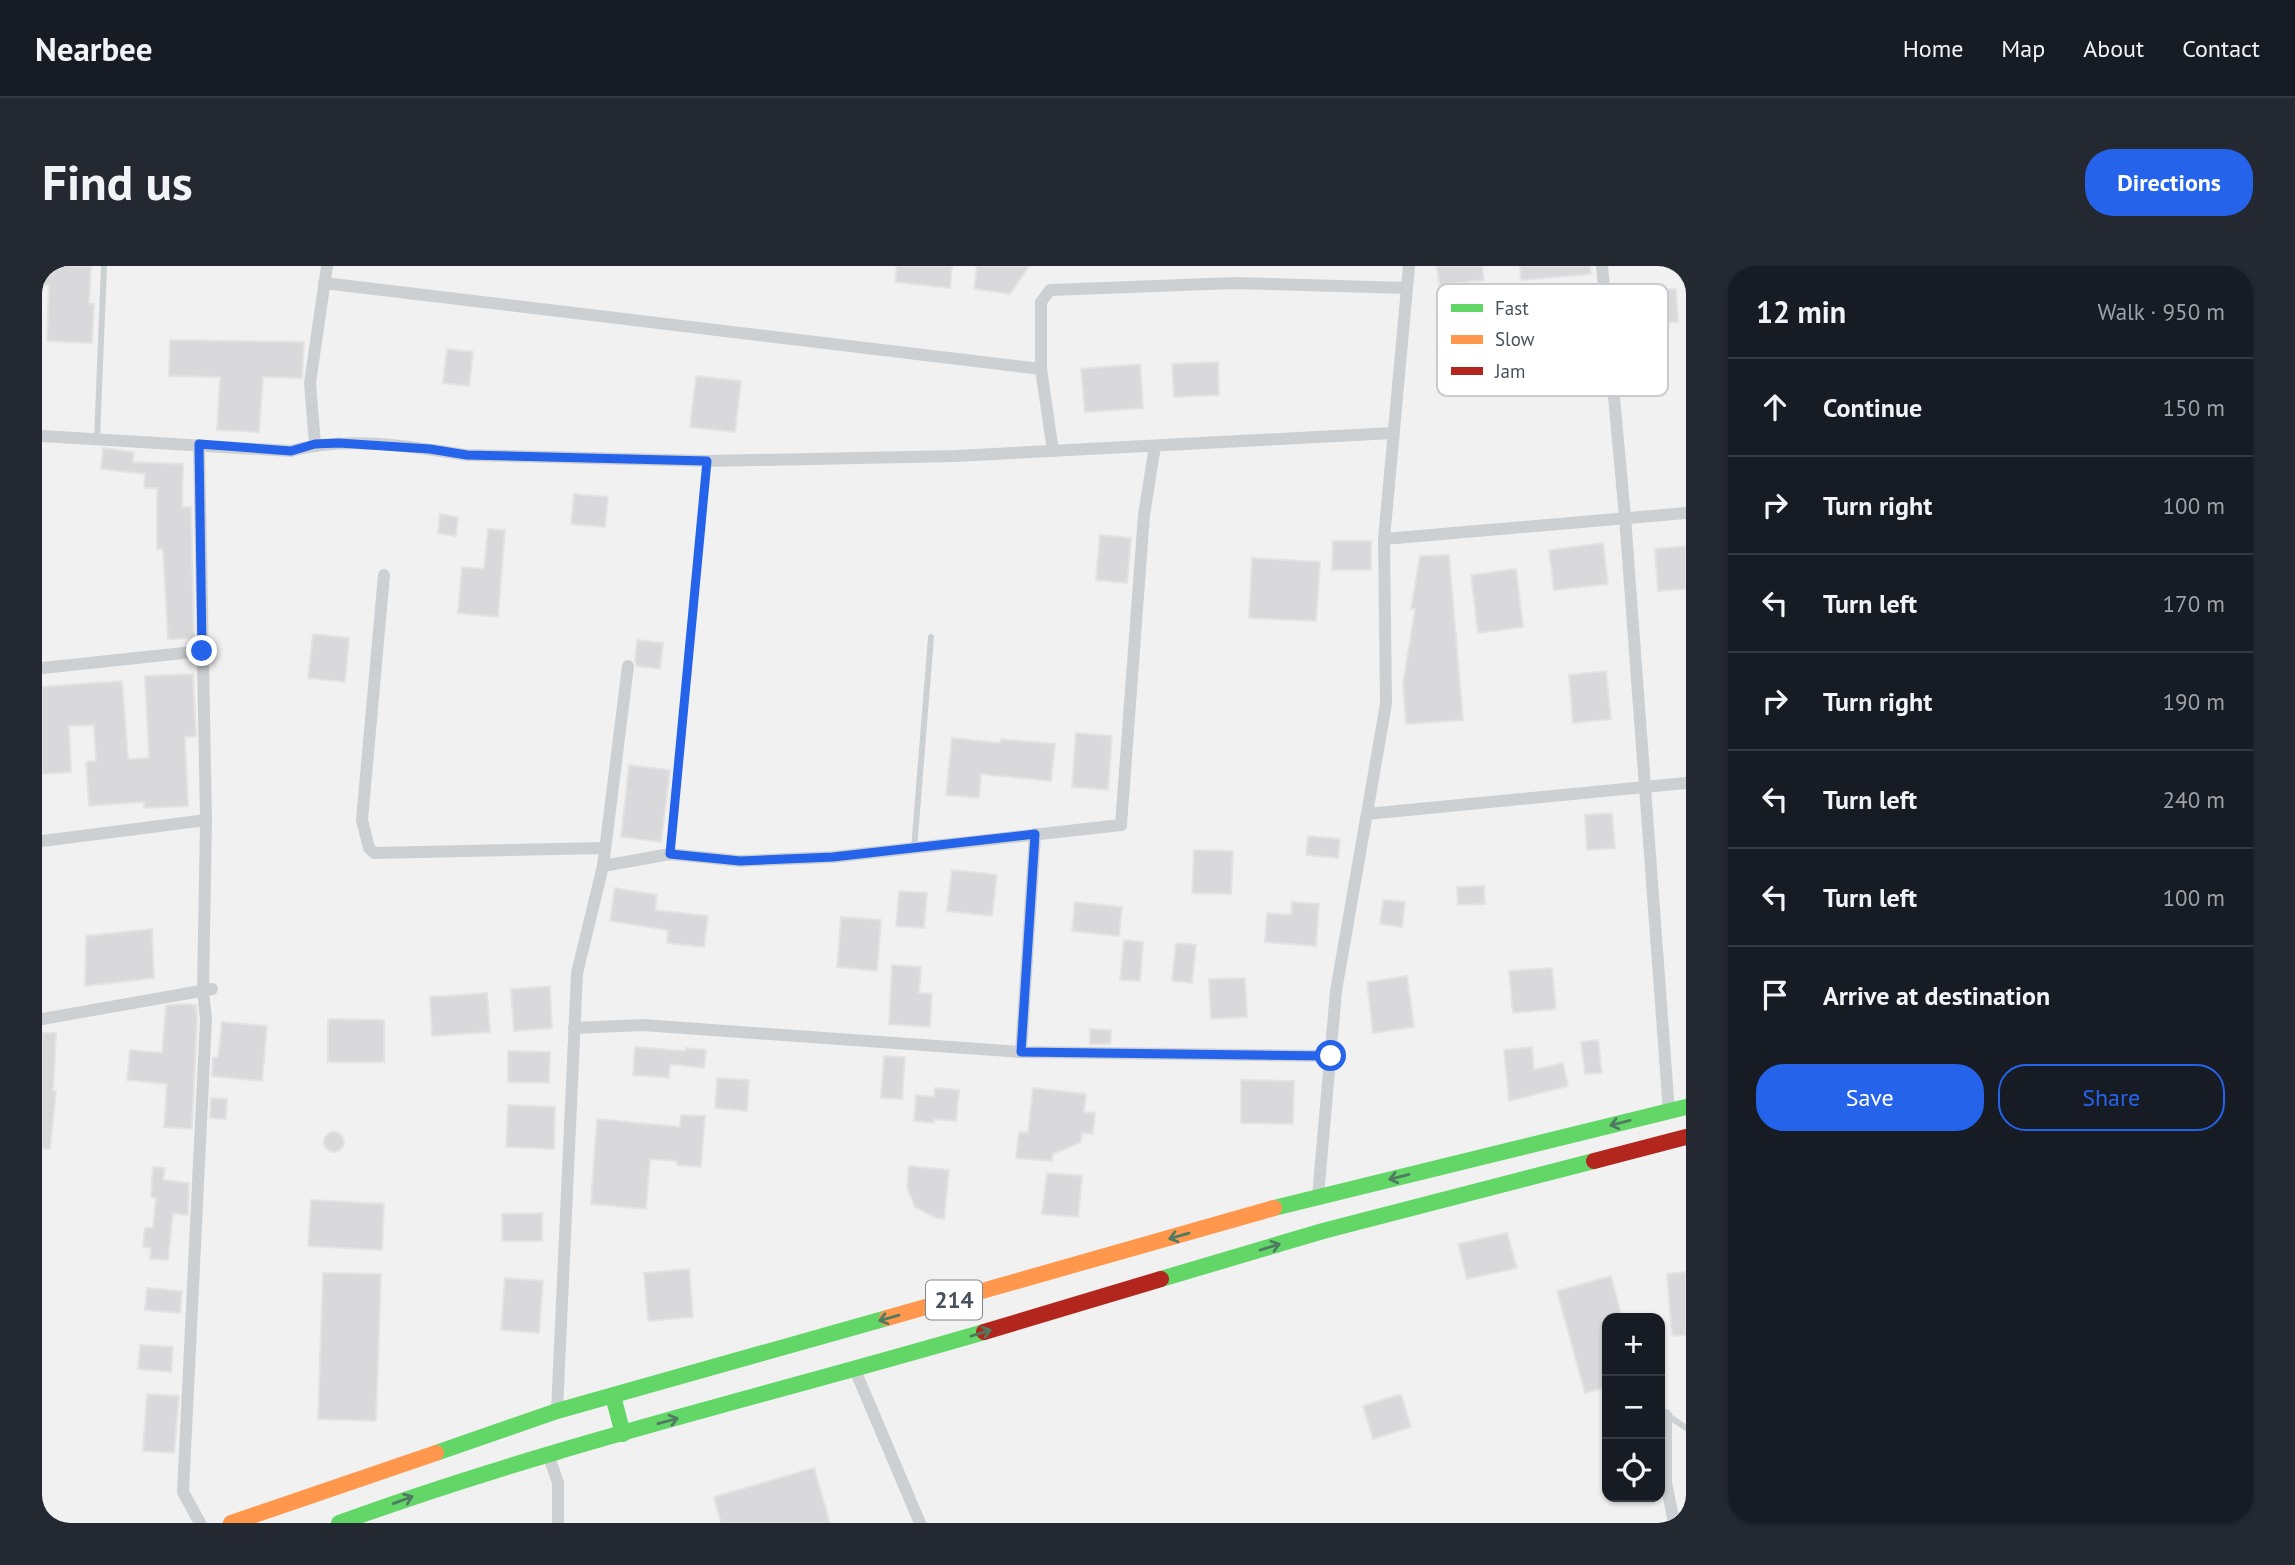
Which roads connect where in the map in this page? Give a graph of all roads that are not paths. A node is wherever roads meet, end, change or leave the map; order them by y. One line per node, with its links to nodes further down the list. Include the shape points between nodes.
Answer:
1 (104, 266): 12 (lane)
2 (327, 266): 5 (street)
3 (1409, 266): 7 (street)
4 (1602, 266): 6 (street)
5 (324, 283): 8 (street); 14 (street, via 310,383)
6 (1604, 284)
7 (1407, 288): 8 (street, via 1235,283 1049,290 1041,302); 10 (street)
8 (1041, 369): 16 (street)
9 (1614, 396): 19 (street)
10 (1393, 433): 15 (street); 20 (street)
11 (42, 436): 12 (street)
12 (97, 439): 13 (street)
13 (199, 444): 14 (street, via 291,451); 23 (street)
14 (315, 444): 17 (street, via 467,455)
15 (1155, 446): 16 (street); 30 (street, via 1144,514 1122,825)
16 (1053, 451): 17 (street)
17 (707, 461): 34 (lane)
18 (1686, 513): 19 (street)
19 (1625, 517): 20 (street); 27 (street)
20 (1384, 539): 28 (street, via 1386,704)
21 (384, 575): 32 (street, via 362,820 369,848 374,853)
22 (932, 637): 33 (lane)
23 (202, 651): 25 (street); 29 (street)
24 (628, 666): 32 (street)
25 (42, 668)
26 (1686, 782): 27 (street)
27 (1645, 785): 28 (street); 42 (street)
28 (1367, 814): 40 (street, via 1336,991)
29 (206, 820): 31 (street); 36 (street)
30 (1035, 834): 33 (street); 39 (street)
31 (42, 841)
32 (605, 848): 35 (street)
33 (914, 849): 34 (street, via 740,861)
34 (670, 854): 35 (street)
35 (604, 866): 38 (street, via 577,972)
36 (208, 990): 37 (street); 53 (street, via 183,1492)
37 (42, 1019)
38 (574, 1028): 39 (street, via 643,1025); 47 (street)
39 (1021, 1052): 40 (street)
40 (1331, 1056): 44 (street)
41 (1686, 1107): 42 (main road, 214)
42 (1669, 1112): 44 (main road, 214, one-way to 44)
43 (1686, 1136): 45 (main road, 214, one-way to 43, via 1323,1231)
44 (1318, 1196): 46 (main road, 214, one-way to 46)
45 (855, 1370): 50 (main road, 214, one-way to 45); 57 (street)
46 (613, 1396): 47 (main road, 214); 50 (main road)
47 (557, 1411): 52 (main road, 214)
48 (1666, 1415): 49 (lane); 58 (street, via 1666,1482)
49 (1686, 1428)
50 (623, 1434): 51 (main road, 214)
51 (548, 1454): 55 (main road, 214, one-way to 51); 56 (street, via 558,1483)
52 (263, 1518): 54 (main road, 214)
53 (200, 1523)
54 (231, 1523)
55 (339, 1523)
56 (558, 1523)
57 (920, 1523)
58 (1674, 1523)

